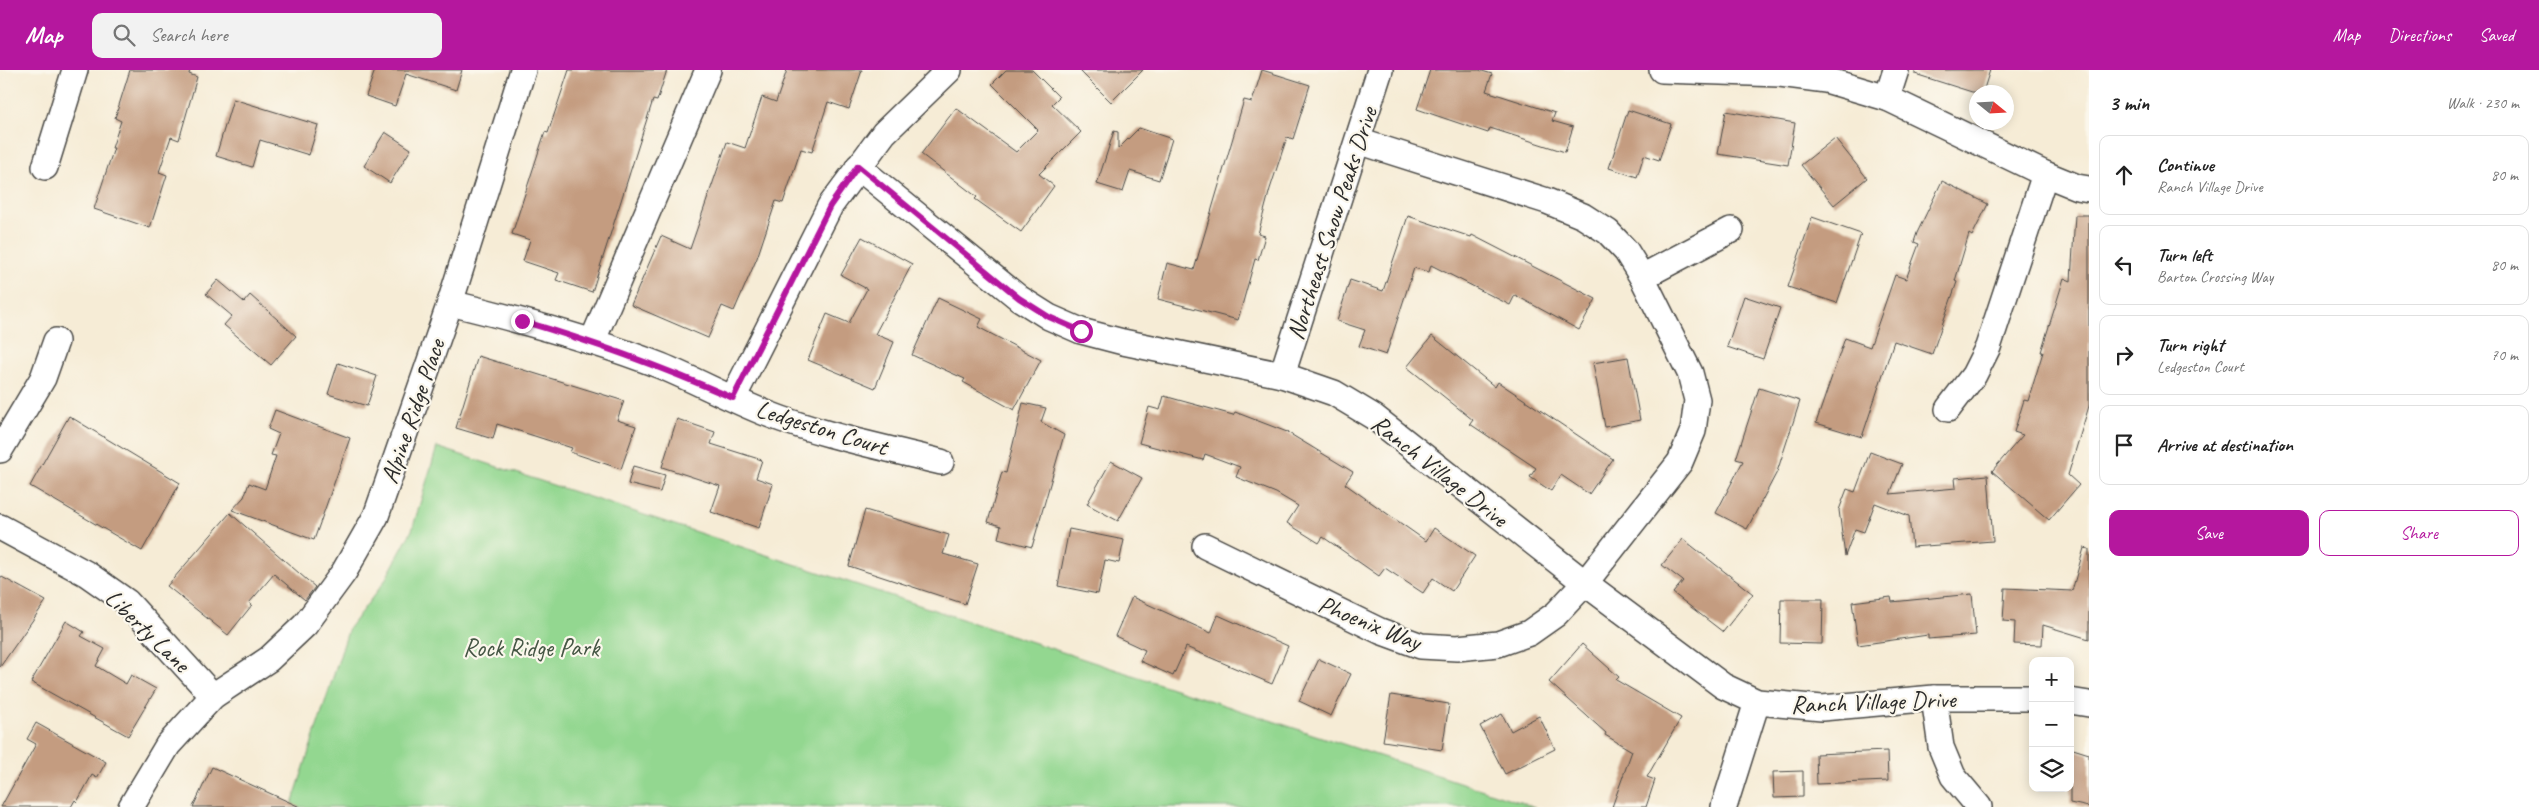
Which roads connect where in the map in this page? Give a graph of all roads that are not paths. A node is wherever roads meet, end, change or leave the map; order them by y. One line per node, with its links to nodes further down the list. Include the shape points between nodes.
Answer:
1 (523, 70): 16 (street, Alpine Ridge Place)
2 (708, 70): 18 (street)
3 (949, 70): 10 (street, via 884,133)
4 (1380, 70): 9 (street, Northeast Snow Peaks Drive)
5 (1662, 70): 8 (street, via 1780,74 1826,80)
6 (1896, 70): 8 (street)
7 (71, 71): 11 (street)
8 (1887, 98): 12 (street)
9 (1358, 141): 15 (street, Phoenix Way, via 1547,201 1583,216 1608,232 1626,251); 19 (street, Northeast Snow Peaks Drive)
10 (858, 166): 19 (street, Ranch Village Drive, via 1019,298 1049,317 1081,331 1123,342); 20 (street, via 830,206)
11 (45, 167)
12 (2045, 174): 13 (street); 21 (street, via 1988,347 1974,375)
13 (2089, 189)
14 (1731, 230): 15 (street)
15 (1642, 277): 26 (street, Phoenix Way, via 1690,373 1697,400 1693,431 1680,462)
16 (450, 303): 18 (street, Ledgeston Court); 27 (street, Alpine Ridge Place, via 376,516 344,572 305,625 269,659)
17 (56, 341): 22 (street, via 43,378)
18 (592, 342): 20 (street, Ledgeston Court, via 660,366)
19 (1282, 375): 26 (street, Ranch Village Drive, via 1334,393 1374,416)
20 (733, 398): 23 (street, Ledgeston Court, via 768,414 812,428)
21 (1948, 409)
22 (0, 450)
23 (940, 462)
24 (0, 527): 27 (street, Liberty Lane, via 87,574 127,602)
25 (1205, 546): 26 (street, Phoenix Way, via 1380,632 1421,646 1457,648 1498,644 1529,632 1556,614)
26 (1586, 583): 30 (street, Ranch Village Drive, via 1723,686)
27 (213, 696): 33 (street, Alpine Ridge Place, via 168,746)
28 (1934, 698): 29 (street, Ranch Village Drive); 30 (street, Ranch Village Drive, via 1822,708); 35 (street, via 1941,747 1953,776)
29 (2029, 698)
30 (1757, 702): 34 (street)
31 (2074, 702): 32 (street)
32 (2089, 704)
33 (131, 807)
34 (1724, 807)
35 (1979, 807)

